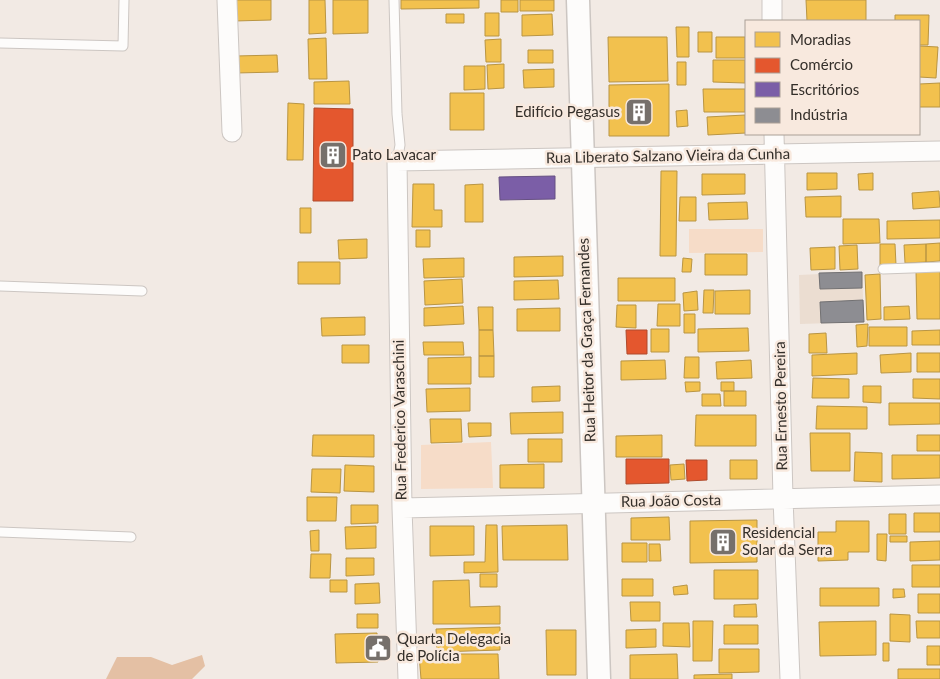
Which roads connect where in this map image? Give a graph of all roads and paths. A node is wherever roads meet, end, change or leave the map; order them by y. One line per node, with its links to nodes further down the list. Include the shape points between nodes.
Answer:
1 (124, 0): 7 (lane, via 122,46)
2 (227, 0): 8 (street)
3 (394, 0): 13 (lane, via 400,145)
4 (578, 0): 12 (street, Rua Heitor da Graça Fernandes)
5 (772, 0): 6 (street)
6 (772, 20)
7 (0, 43)
8 (232, 132)
9 (774, 135): 11 (street, Rua Ernesto Pereira)
10 (940, 151): 11 (street, Rua Liberato Salzano Vieira da Cunha)
11 (774, 154): 12 (street, Rua Liberato Salzano Vieira da Cunha); 19 (street, Rua Ernesto Pereira)
12 (582, 158): 13 (street, Rua Liberato Salzano Vieira da Cunha); 20 (street, Rua Heitor da Graça Fernandes)
13 (397, 161): 21 (street, Rua Frederico Varaschini)
14 (940, 267): 15 (lane)
15 (883, 269)
16 (0, 286): 17 (lane)
17 (142, 291)
18 (940, 495): 19 (street, Rua João Costa)
19 (783, 498): 20 (street, Rua João Costa); 26 (street, Rua Ernesto Pereira)
20 (592, 503): 21 (street, Rua João Costa); 25 (street, Rua Heitor da Graça Fernandes)
21 (402, 508): 24 (street, Rua Frederico Varaschini)
22 (0, 532): 23 (lane)
23 (131, 537)
24 (408, 679)
25 (598, 679)
26 (790, 679)

